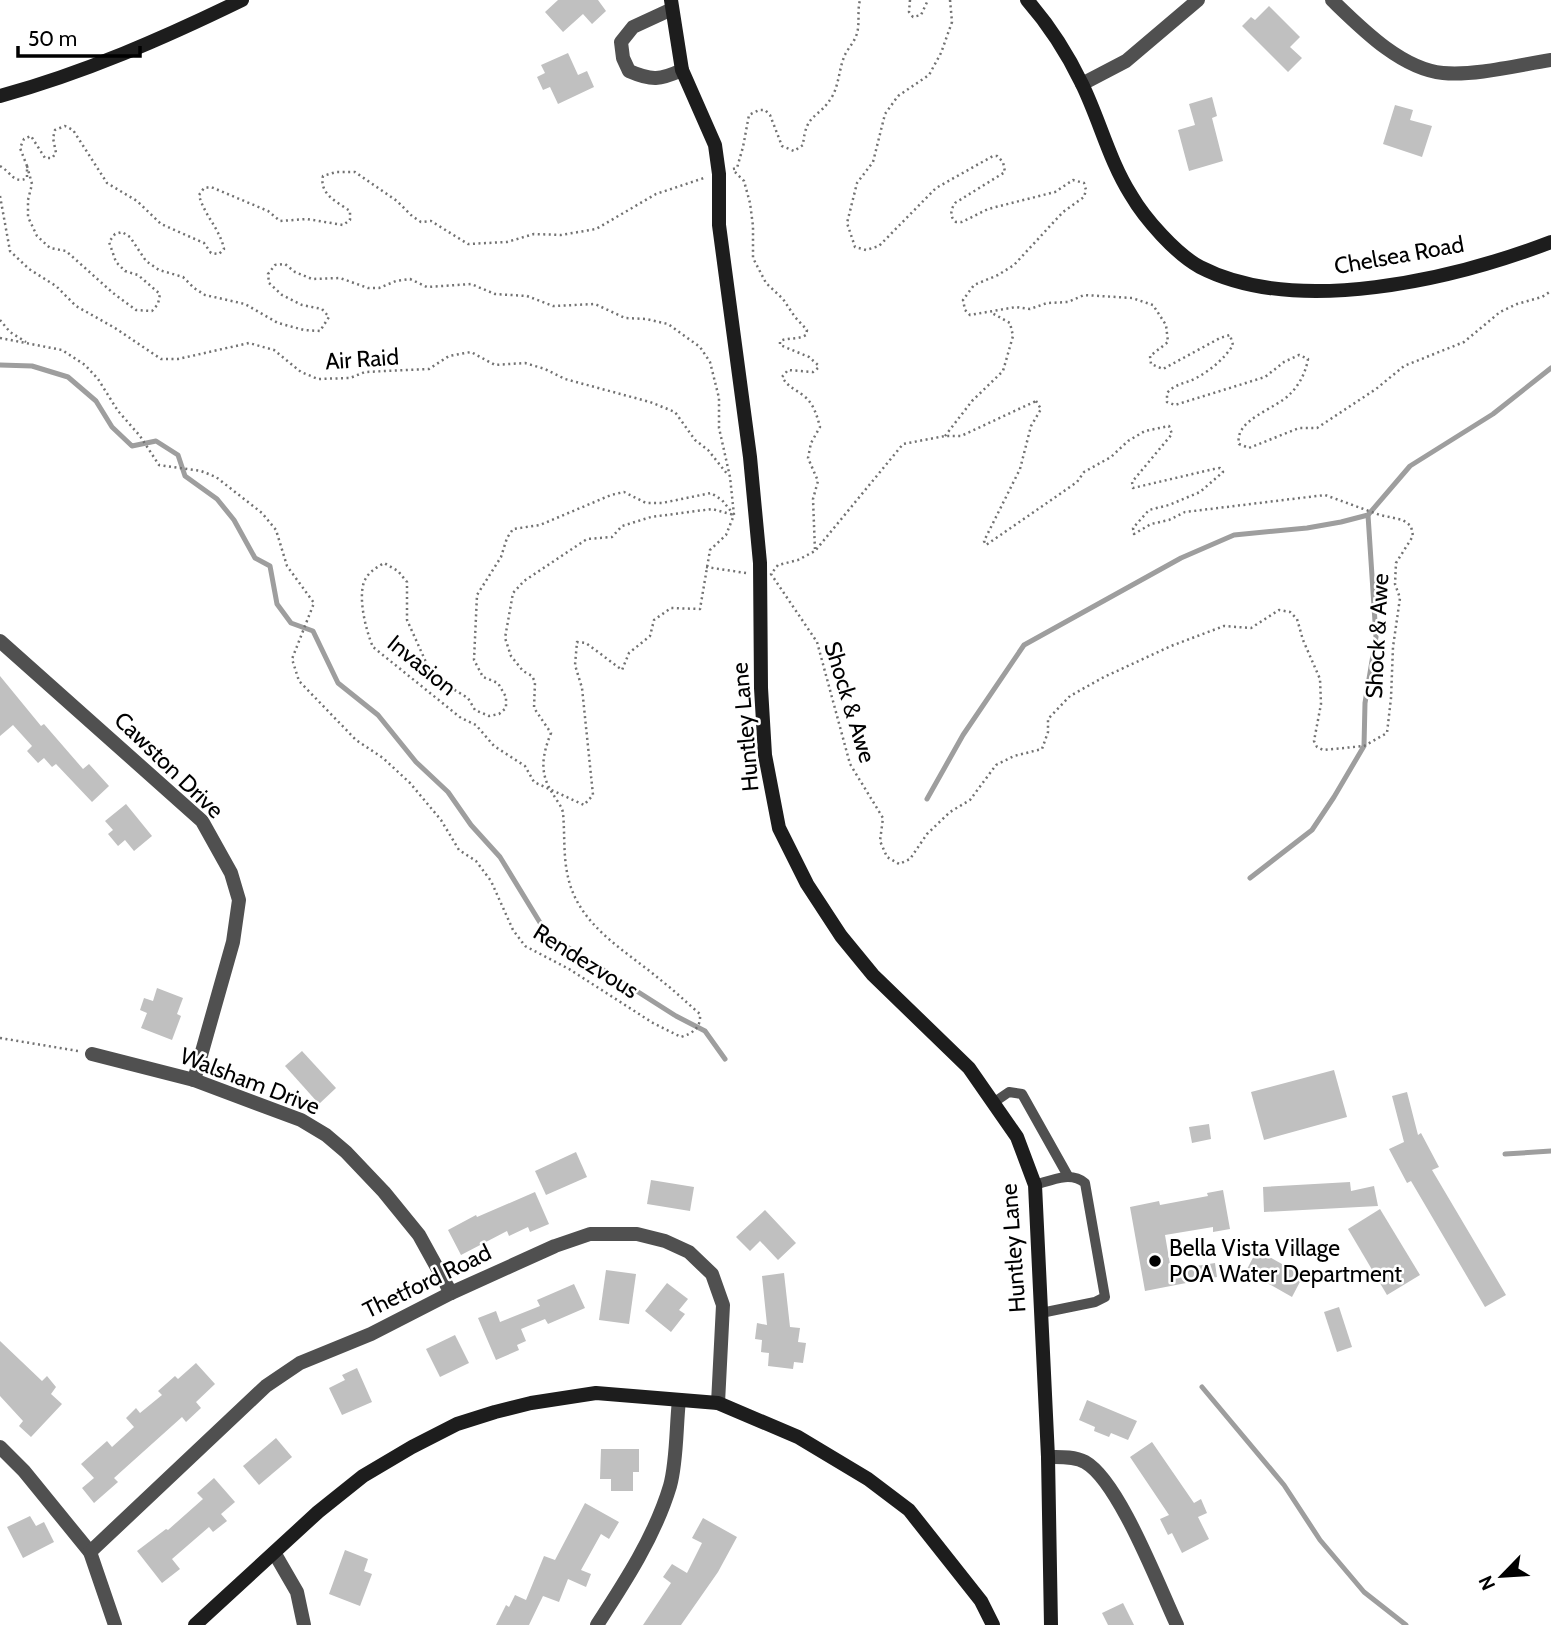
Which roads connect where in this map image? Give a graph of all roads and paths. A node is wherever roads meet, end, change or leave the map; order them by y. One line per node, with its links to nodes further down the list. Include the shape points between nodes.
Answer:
1 (242, 0): 13 (street, via 107,60)
2 (860, 0): 27 (path, via 858,33 828,102 805,128 803,145 794,151 782,146 770,115 765,110 754,112 749,115 737,168 731,171 744,181 750,203 753,258 766,283 807,330 802,338 786,339 780,345 818,365 813,372 788,370 782,377 806,397 820,427 808,457 818,481 813,499)
3 (910, 0): 4 (path, via 913,17 921,15)
4 (928, 0)
5 (950, 0): 20 (path, via 952,22 941,52 929,75 898,96 885,114 873,162 857,183 847,223 855,247 879,246 936,188 993,156 1003,162 1005,172 955,203 951,216 956,222 1080,181 1086,190 1084,197 1063,212 1014,265 981,280 966,294 963,304 970,315)
6 (1027, 0): 12 (street, Chelsea Road)
7 (1198, 0): 12 (street, via 1126,61)
8 (1332, 0): 10 (street, via 1404,61 1442,73)
9 (671, 5): 11 (street, Huntley Lane); 11 (street, via 634,27 621,42 623,58 629,71 646,79)
10 (1551, 60)
11 (682, 71): 35 (street, Huntley Lane, via 715,145 719,225 760,563 765,755 779,828 807,884 841,936 873,975 968,1068)
12 (1082, 84): 18 (street, Chelsea Road, via 1110,156 1155,230 1198,266 1229,278 1267,288 1365,289 1450,274)
13 (0, 96)
14 (0, 166): 15 (path, via 20,180 27,178)
15 (27, 166): 16 (path, via 20,148 24,139 31,136 45,158 52,158 55,130 65,126 73,130 107,183 137,201 160,224 219,254 224,249 222,240 199,195 204,188 268,211 280,221 307,219 344,225 350,212 321,184 323,176 355,172 421,222 431,221 468,244 596,229 656,194); 25 (path, via 32,184 28,217 37,236 50,248 66,251 136,310 152,311 160,294 116,262 109,242 122,232 146,261 183,277 205,295 245,304 278,323 304,330 320,331 329,317 322,309 282,296 269,283 268,274 275,265 285,264 312,279 340,278 368,288 410,279 427,287 471,284 553,306 595,304 625,318 668,324 700,348 710,362)
16 (710, 176)
17 (0, 196): 25 (path, Air Raid, via 10,251 76,306 161,359 248,344 274,351 318,379 429,369 449,356 471,352 495,365 525,363 675,412)
18 (1551, 243)
19 (1551, 291): 20 (path, via 1500,312 1464,342 1404,366 1317,428 1299,428 1249,448 1239,444 1240,429 1293,392 1308,359 1299,355 1265,377 1175,405 1167,402 1167,393 1227,356 1233,345 1230,335 1163,369 1151,365 1150,356 1168,342 1166,325 1153,305 1132,298 1084,295 1030,309)
20 (986, 313): 24 (path, via 1010,323 1013,335 1003,371)
21 (0, 320): 23 (path, Rendezvous)
22 (0, 338): 23 (path, Rendezvous)
23 (28, 344): 31 (path, Rendezvous, via 62,350 85,365 159,465 216,477 262,513 276,530 288,566 314,603 292,659 299,681 356,740 410,783 459,850 476,860 525,946 653,1023 681,1037 693,1033 700,1014 617,946 579,907 568,878 563,810)
24 (945, 436): 27 (path, via 903,444); 27 (path, Shock & Awe, via 971,433 1032,402 1040,406 1020,469 986,545 1128,441 1162,426 1169,426 1172,434 1132,482 1132,488 1214,468 1223,472 1200,492 1149,510 1133,528 1134,534 1185,512 1325,495 1403,520 1411,526 1413,536 1396,563 1400,598 1387,733 1364,746 1317,747 1320,679 1297,620 1290,612 1279,610 1251,628 1224,626 1171,646 1070,696 1048,719 1042,749 996,765 970,800 950,812 910,859 899,864 887,857 880,841 883,818 850,764 817,642 771,574 778,565)
25 (730, 477): 26 (path)
26 (734, 515): 28 (path, via 726,535 710,550); 31 (path, Rendezvous, via 712,509 622,526 612,537 587,539 513,593 505,638 511,656 533,676 534,708 551,733 542,768); 31 (path, Invasion, via 711,493 663,503 646,502 624,492 540,525 513,529 477,595 474,660 483,677 498,683 506,697 506,708 489,716 475,710 468,698 430,671 407,620 407,582 384,564 372,569 364,583 363,608 373,647 461,718 477,725 494,746 525,766 534,782)
27 (815, 551)
28 (706, 567): 29 (path); 31 (path, via 700,609 671,608 654,620 650,636 629,653 622,670 586,643 577,642 575,665 582,688 593,794 584,805)
29 (751, 573)
30 (0, 641): 34 (street, Cawston Drive, via 202,821 231,873 239,900 233,942)
31 (549, 788)
32 (0, 1038): 33 (path)
33 (92, 1054): 34 (street, Walsham Drive)
34 (194, 1080): 38 (street, Walsham Drive, via 301,1120 326,1135 384,1192 419,1236)
35 (993, 1102): 36 (lane, via 1009,1092 1022,1094); 37 (street, Huntley Lane, via 1017,1138)
36 (1068, 1176): 37 (lane); 39 (lane, via 1086,1183 1105,1297)
37 (1035, 1185): 39 (street, Huntley Lane)
38 (451, 1293): 41 (street, Thetford Road, via 590,1234 637,1234 665,1241 689,1252 712,1274 723,1305); 44 (street, Thetford Road, via 371,1334 300,1363 266,1386)
39 (1041, 1312): 43 (street, Huntley Lane)
40 (679, 1400): 41 (street); 45 (street, via 596,1393 531,1403 457,1424 363,1476); 49 (street, via 671,1484 646,1544)
41 (718, 1403): 50 (street, via 798,1437 909,1510 981,1601)
42 (0, 1447): 44 (street)
43 (1048, 1457): 51 (street, Huntley Lane); 52 (street, via 1083,1461 1107,1483)
44 (90, 1552): 46 (street)
45 (275, 1553): 47 (street); 48 (street, via 297,1592)
46 (115, 1625)
47 (195, 1625)
48 (304, 1625)
49 (597, 1625)
50 (993, 1625)
51 (1051, 1625)
52 (1177, 1625)

